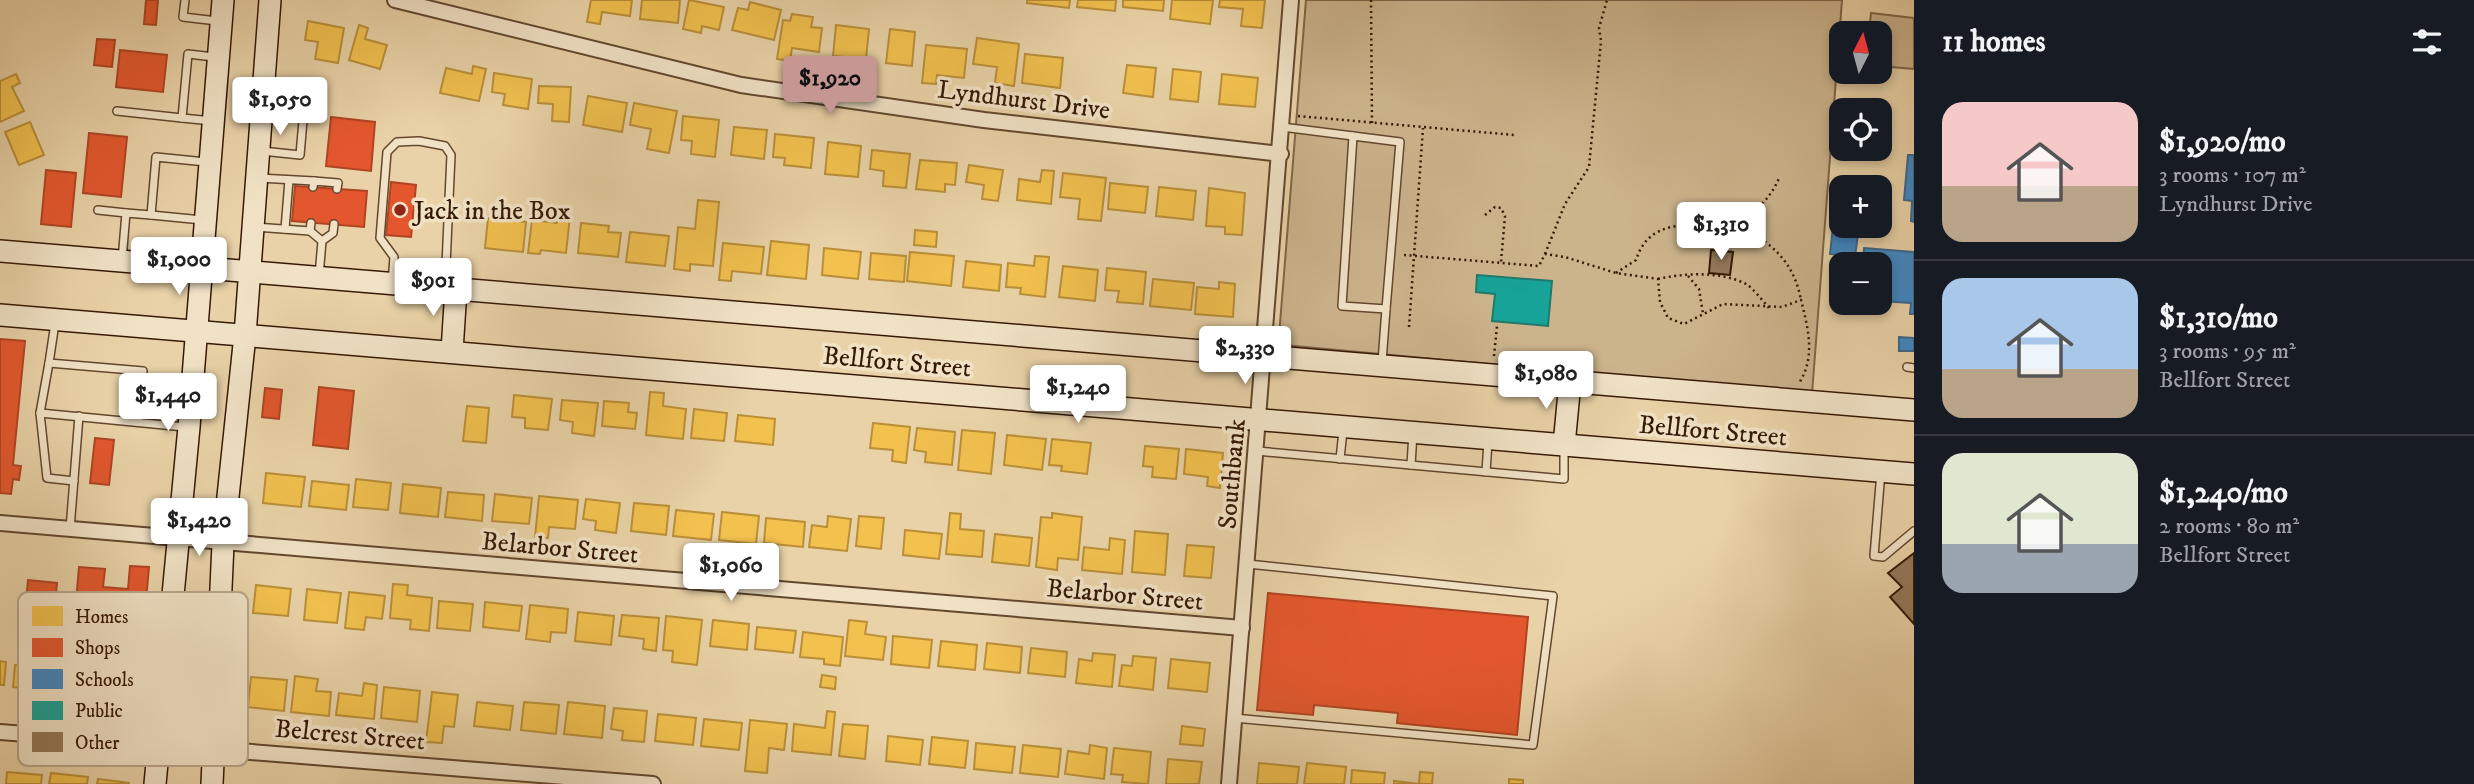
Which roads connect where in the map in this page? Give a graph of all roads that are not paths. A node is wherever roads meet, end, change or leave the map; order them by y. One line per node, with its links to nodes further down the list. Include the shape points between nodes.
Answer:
1 (185, 0): 6 (lane, via 183,18)
2 (223, 0): 6 (main road)
3 (270, 0): 8 (main road)
4 (394, 0): 15 (street, Lyndhurst Drive, via 741,85 984,120)
5 (1291, 0): 12 (street, Southbank)
6 (222, 22): 7 (main road)
7 (219, 57): 10 (lane, via 188,54); 11 (main road)
8 (261, 104): 14 (main road); 14 (lane, via 304,109 300,155)
9 (117, 111): 10 (lane)
10 (182, 118): 11 (lane)
11 (214, 121): 16 (main road)
12 (1282, 121): 13 (lane); 15 (street, Southbank)
13 (1353, 136): 35 (lane, via 1400,142); 35 (lane, via 1342,306)
14 (258, 150): 17 (main road)
15 (1280, 154): 41 (street, Southbank)
16 (210, 162): 22 (lane, via 156,158); 23 (main road)
17 (255, 177): 18 (lane); 25 (main road)
18 (289, 180): 19 (lane, via 338,183); 26 (lane)
19 (337, 189)
20 (98, 210): 21 (lane)
21 (126, 213): 22 (lane); 29 (lane)
22 (151, 215): 23 (lane)
23 (206, 220): 30 (main road)
24 (334, 224): 27 (lane, via 333,233)
25 (251, 226): 26 (lane); 31 (main road)
26 (285, 229): 27 (lane, via 311,227)
27 (322, 241): 32 (lane)
28 (0, 251): 29 (main road, Bellfort Street)
29 (122, 261): 30 (main road, Bellfort Street)
30 (203, 268): 31 (main road, Bellfort Street); 38 (main road)
31 (249, 271): 32 (main road, Bellfort Street); 39 (main road)
32 (319, 277): 33 (main road, Bellfort Street)
33 (392, 283): 34 (main road, Bellfort Street); 34 (lane, via 394,257 380,238 387,152 397,142 419,141 445,146 451,155)
34 (451, 288): 40 (main road); 41 (main road, Bellfort Street)
35 (1387, 309): 43 (lane)
36 (0, 314): 37 (main road, Bellfort Street)
37 (55, 319): 38 (main road, Bellfort Street); 42 (lane)
38 (197, 331): 39 (main road, Bellfort Street); 51 (main road)
39 (245, 335): 40 (main road, Bellfort Street); 66 (main road)
40 (452, 351): 48 (main road, Bellfort Street)
41 (1265, 355): 43 (main road, Bellfort Street); 48 (street, Southbank)
42 (49, 363): 46 (lane); 49 (lane, via 144,371)
43 (1382, 366): 44 (main road, Bellfort Street)
44 (1570, 382): 45 (main road, Bellfort Street); 54 (main road)
45 (1914, 410)
46 (40, 413): 47 (lane); 61 (lane, via 47,478)
47 (79, 416): 49 (lane); 61 (lane)
48 (1260, 420): 50 (main road, Bellfort Street); 55 (street, Southbank)
49 (138, 422): 51 (lane)
50 (1343, 426): 52 (main road, Bellfort Street); 56 (lane)
51 (189, 427): 65 (main road)
52 (1413, 432): 53 (main road, Bellfort Street); 57 (lane)
53 (1489, 439): 54 (main road, Bellfort Street); 58 (lane)
54 (1563, 445): 58 (lane, via 1564,479); 59 (main road, Bellfort Street)
55 (1257, 451): 56 (lane); 67 (street, Southbank)
56 (1340, 459): 57 (lane)
57 (1411, 465): 58 (lane)
58 (1486, 472)
59 (1881, 472): 60 (main road, Bellfort Street); 64 (lane, via 1874,556 1884,557)
60 (1914, 474)
61 (74, 481): 63 (lane)
62 (0, 523): 63 (street, Belarbor Street)
63 (70, 529): 65 (street, Belarbor Street)
64 (1914, 531)
65 (179, 538): 66 (street, Belarbor Street); 68 (main road)
66 (223, 544): 69 (main road); 70 (street, Belarbor Street)
67 (1248, 564): 70 (street, Southbank); 71 (lane, via 1553,596 1532,744)
68 (173, 592)
69 (221, 592)
70 (1242, 628): 71 (street, Southbank)
71 (1234, 718): 80 (street, Southbank)
72 (0, 732): 73 (street, Belcrest Street)
73 (18, 733)
74 (248, 750): 79 (street, Belcrest Street)
75 (156, 766): 77 (main road)
76 (213, 766): 78 (main road)
77 (155, 784)
78 (212, 784)
79 (653, 784)
80 (1229, 784)

